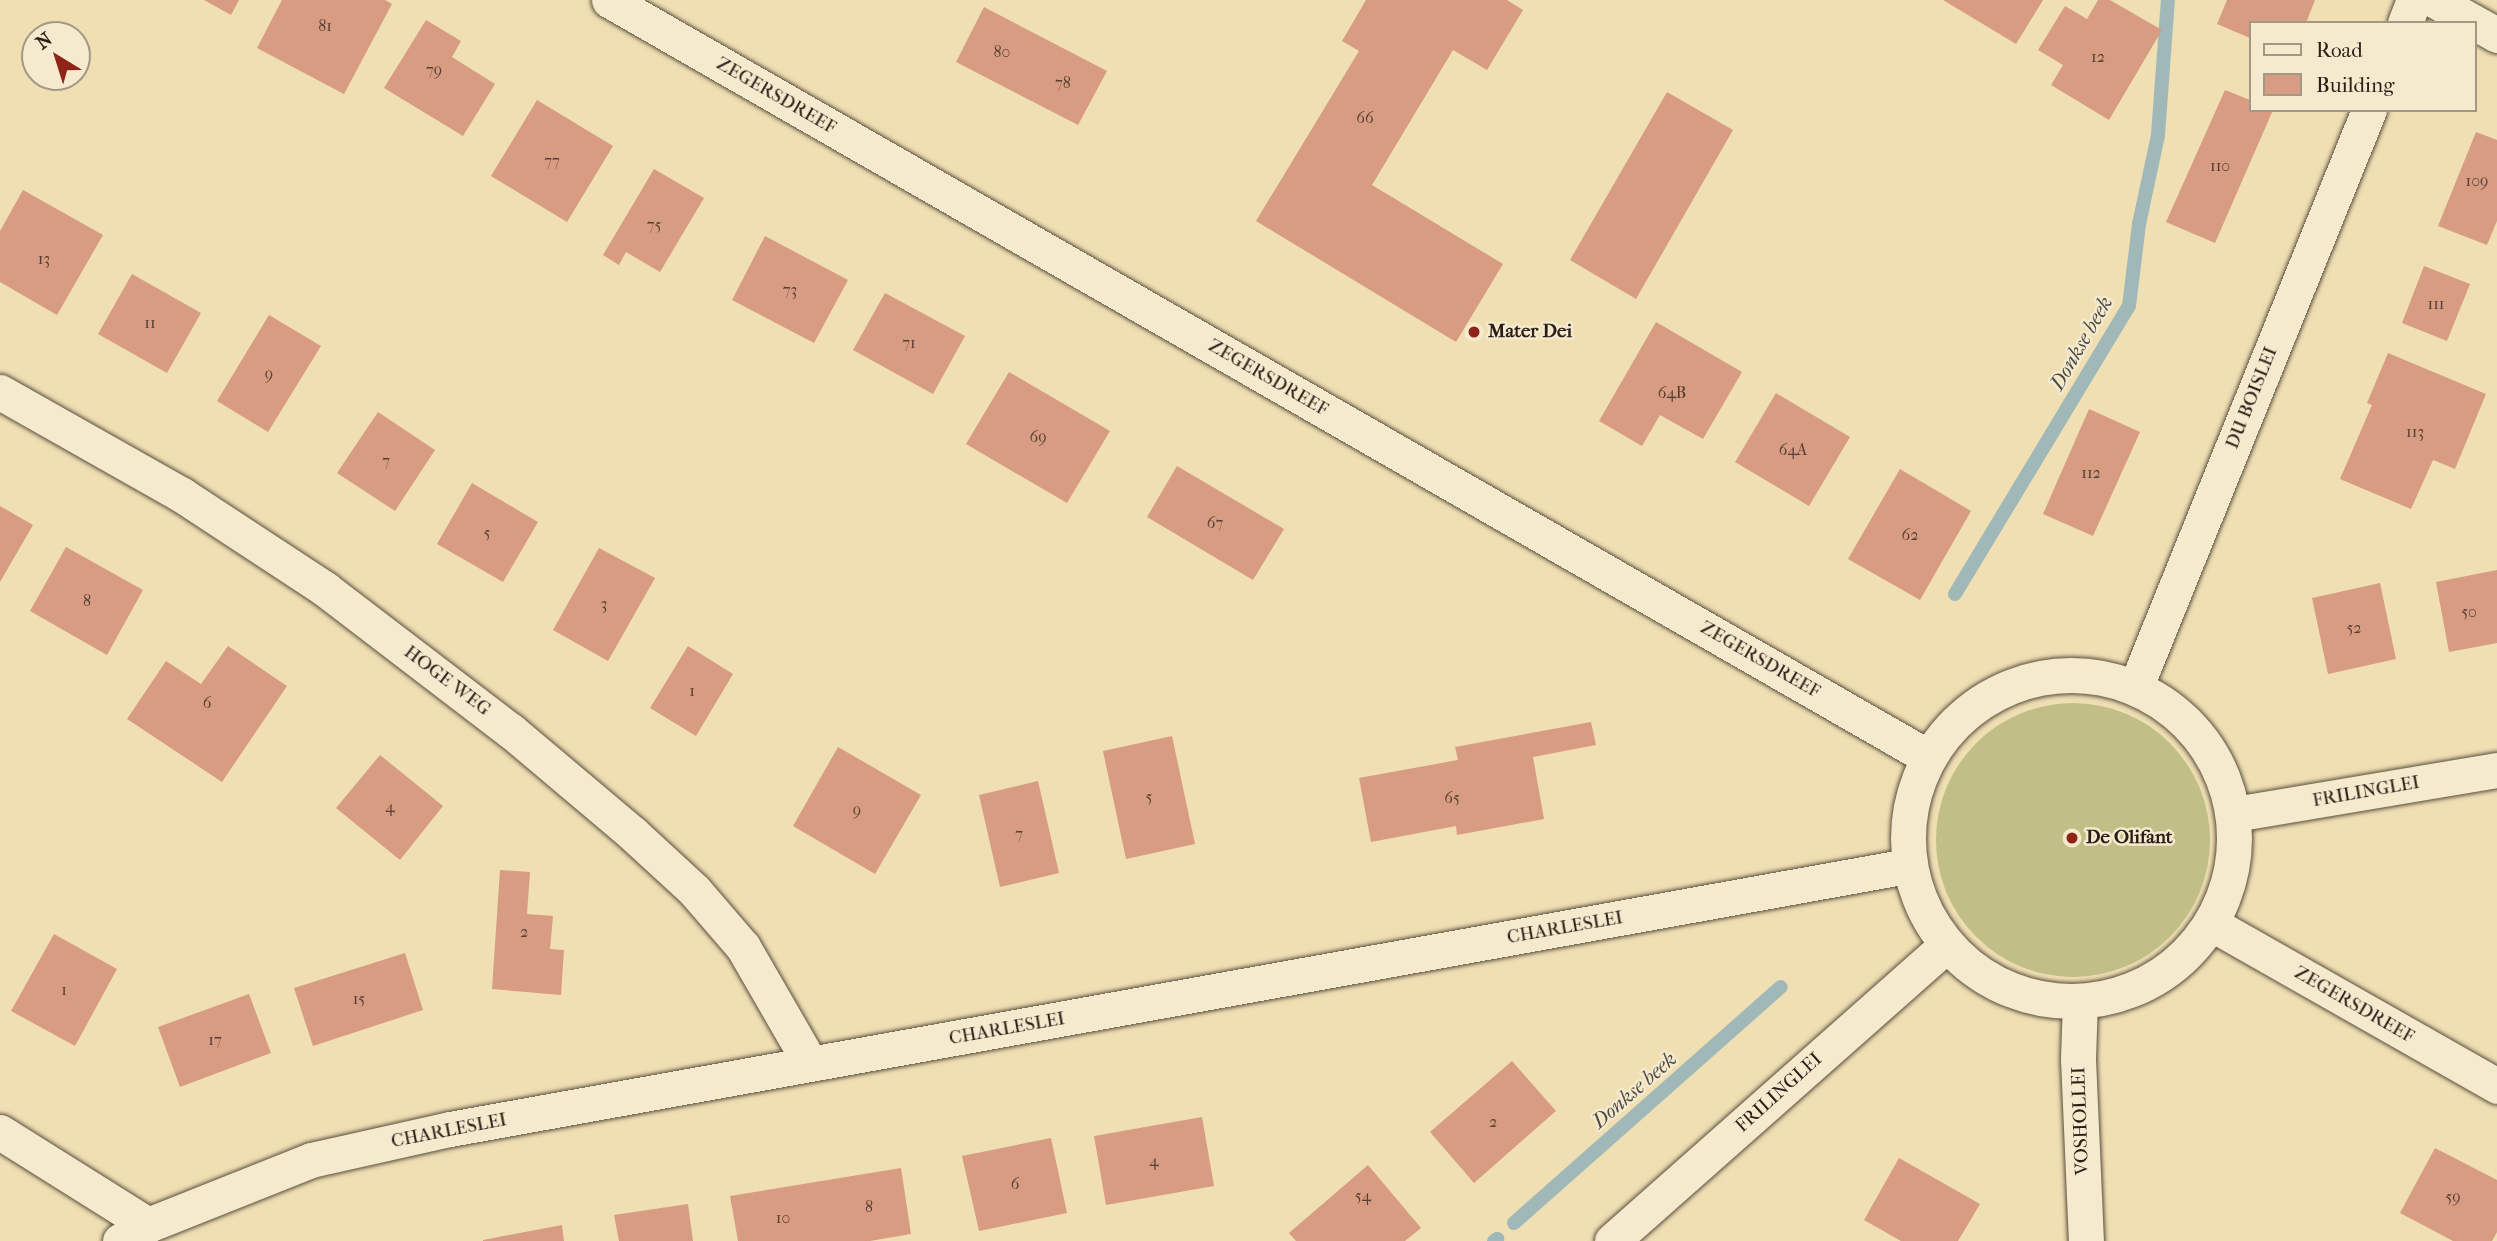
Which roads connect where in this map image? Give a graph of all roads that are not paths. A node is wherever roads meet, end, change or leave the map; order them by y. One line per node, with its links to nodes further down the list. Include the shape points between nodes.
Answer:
1 (609, 0): 11 (street, ZEGERSDREEF)
2 (2414, 0): 4 (street)
3 (2434, 0): 5 (street)
4 (2406, 21)
5 (2473, 21)
6 (2476, 23): 7 (street)
7 (2497, 34)
8 (2368, 112): 10 (street, DU BOISLEI)
9 (0, 392): 18 (street, HOGE WEG, via 182,495 325,589 512,730 694,890 743,947)
10 (2136, 686): 11 (street, via 2078,673 2019,682 1966,711); 13 (street, via 2184,717 2217,761)
11 (1928, 757): 14 (street, via 1908,810)
12 (2497, 770): 13 (street, FRILINGLEI)
13 (2234, 814): 15 (street, via 2232,871)
14 (1908, 866): 16 (street, via 1922,908); 18 (street, CHARLESLEI)
15 (2211, 924): 17 (street, via 2176,965 2129,992); 19 (street, ZEGERSDREEF)
16 (1946, 946): 17 (street, via 1983,978 2028,997); 22 (street, FRILINGLEI)
17 (2080, 1001): 23 (street, VOSHOLLEI)
18 (810, 1063): 21 (street, CHARLESLEI, via 450,1129 311,1160)
19 (2497, 1086)
20 (0, 1132): 21 (street)
21 (134, 1233)
22 (1612, 1241)
23 (2086, 1241)

